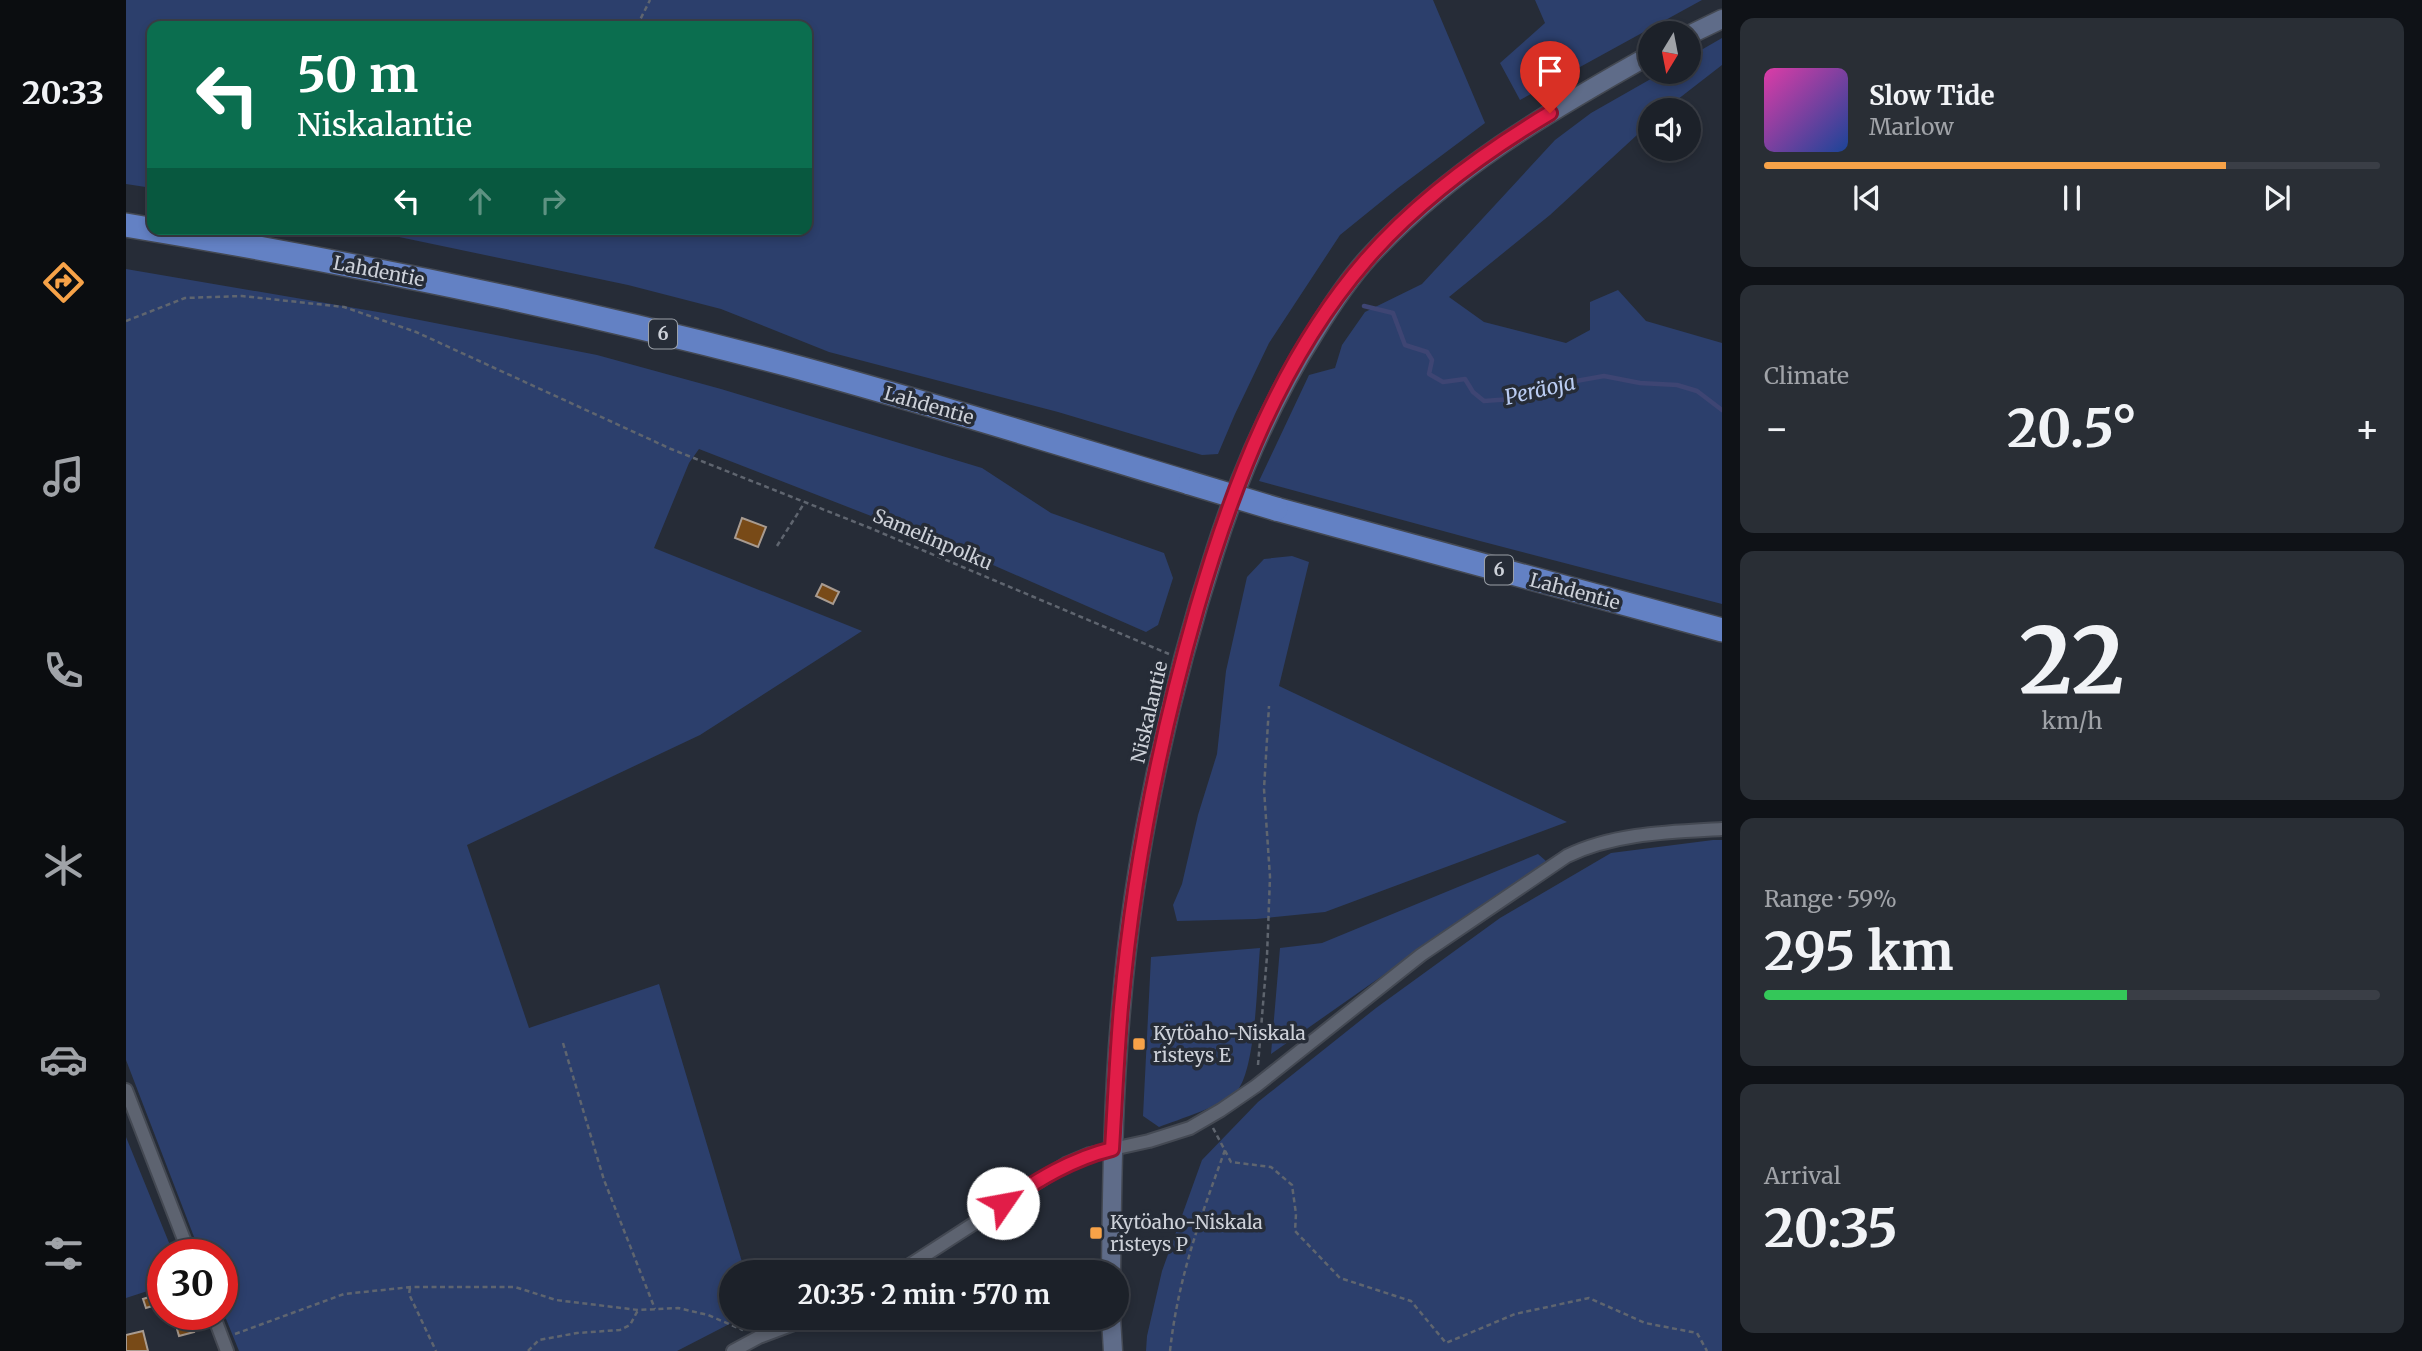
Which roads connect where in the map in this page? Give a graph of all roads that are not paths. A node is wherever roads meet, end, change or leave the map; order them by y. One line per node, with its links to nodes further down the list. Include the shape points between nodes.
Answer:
1 (1722, 19): 2 (street)
2 (1701, 29)
3 (1638, 62): 10 (street, Niskalantie, via 1488,153 1401,224 1331,306 1256,438 1225,519 1182,660 1144,841 1121,1005)
4 (126, 225): 5 (highway, Lahdentie / 6, bridge)
5 (147, 229)
6 (181, 235): 7 (highway, Lahdentie / 6, bridge, via 410,277 789,365 1276,509)
7 (1722, 630)
8 (1722, 829): 10 (street, via 1614,839 1567,856 1421,955 1256,1086 1207,1118 1190,1128)
9 (126, 1090): 11 (street)
10 (1112, 1149): 12 (street, via 1066,1164); 13 (street, Niskalantie)
11 (184, 1239)
12 (916, 1260)
13 (1111, 1260)
14 (778, 1330): 16 (street)
15 (1112, 1330): 17 (street)
16 (733, 1351)
17 (1113, 1351)

